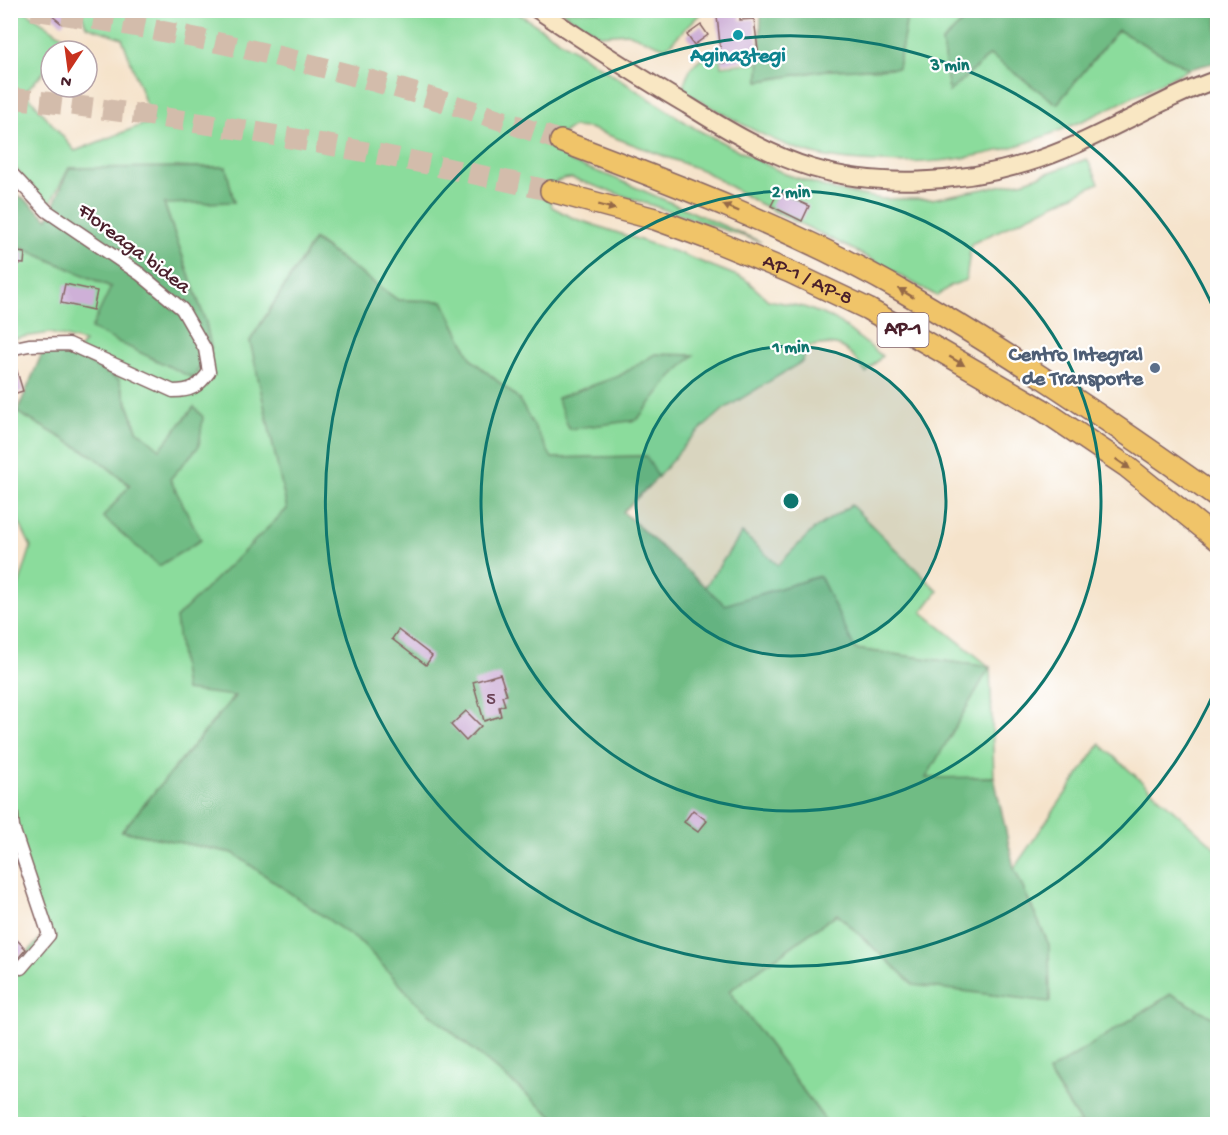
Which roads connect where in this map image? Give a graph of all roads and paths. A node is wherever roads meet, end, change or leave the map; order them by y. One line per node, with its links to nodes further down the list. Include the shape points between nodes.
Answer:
1 (538, 10): 2 (main road, via 748,142 813,168 873,178 938,179 1028,163 1083,142)
2 (1218, 79)
3 (561, 141): 6 (highway, AP-1 / AP-8 / AP-1, one-way to 3, via 901,290 759,219)
4 (10, 172): 7 (street, Floreaga bidea, via 47,211 140,274 182,309 206,349 209,372 189,391 172,391 69,344)
5 (551, 191): 10 (highway, AP-1 / AP-8 / AP-1, one-way to 10, via 655,219 717,242 867,309 1042,410 1126,466)
6 (972, 334): 8 (highway, via 1023,351 1067,377); 9 (highway, AP-1 / AP-8 / AP-1, via 1057,386)
7 (10, 349)
8 (1218, 482)
9 (1218, 498)
10 (1218, 540)
11 (10, 794): 12 (street, via 13,828 49,935)
12 (21, 968)

